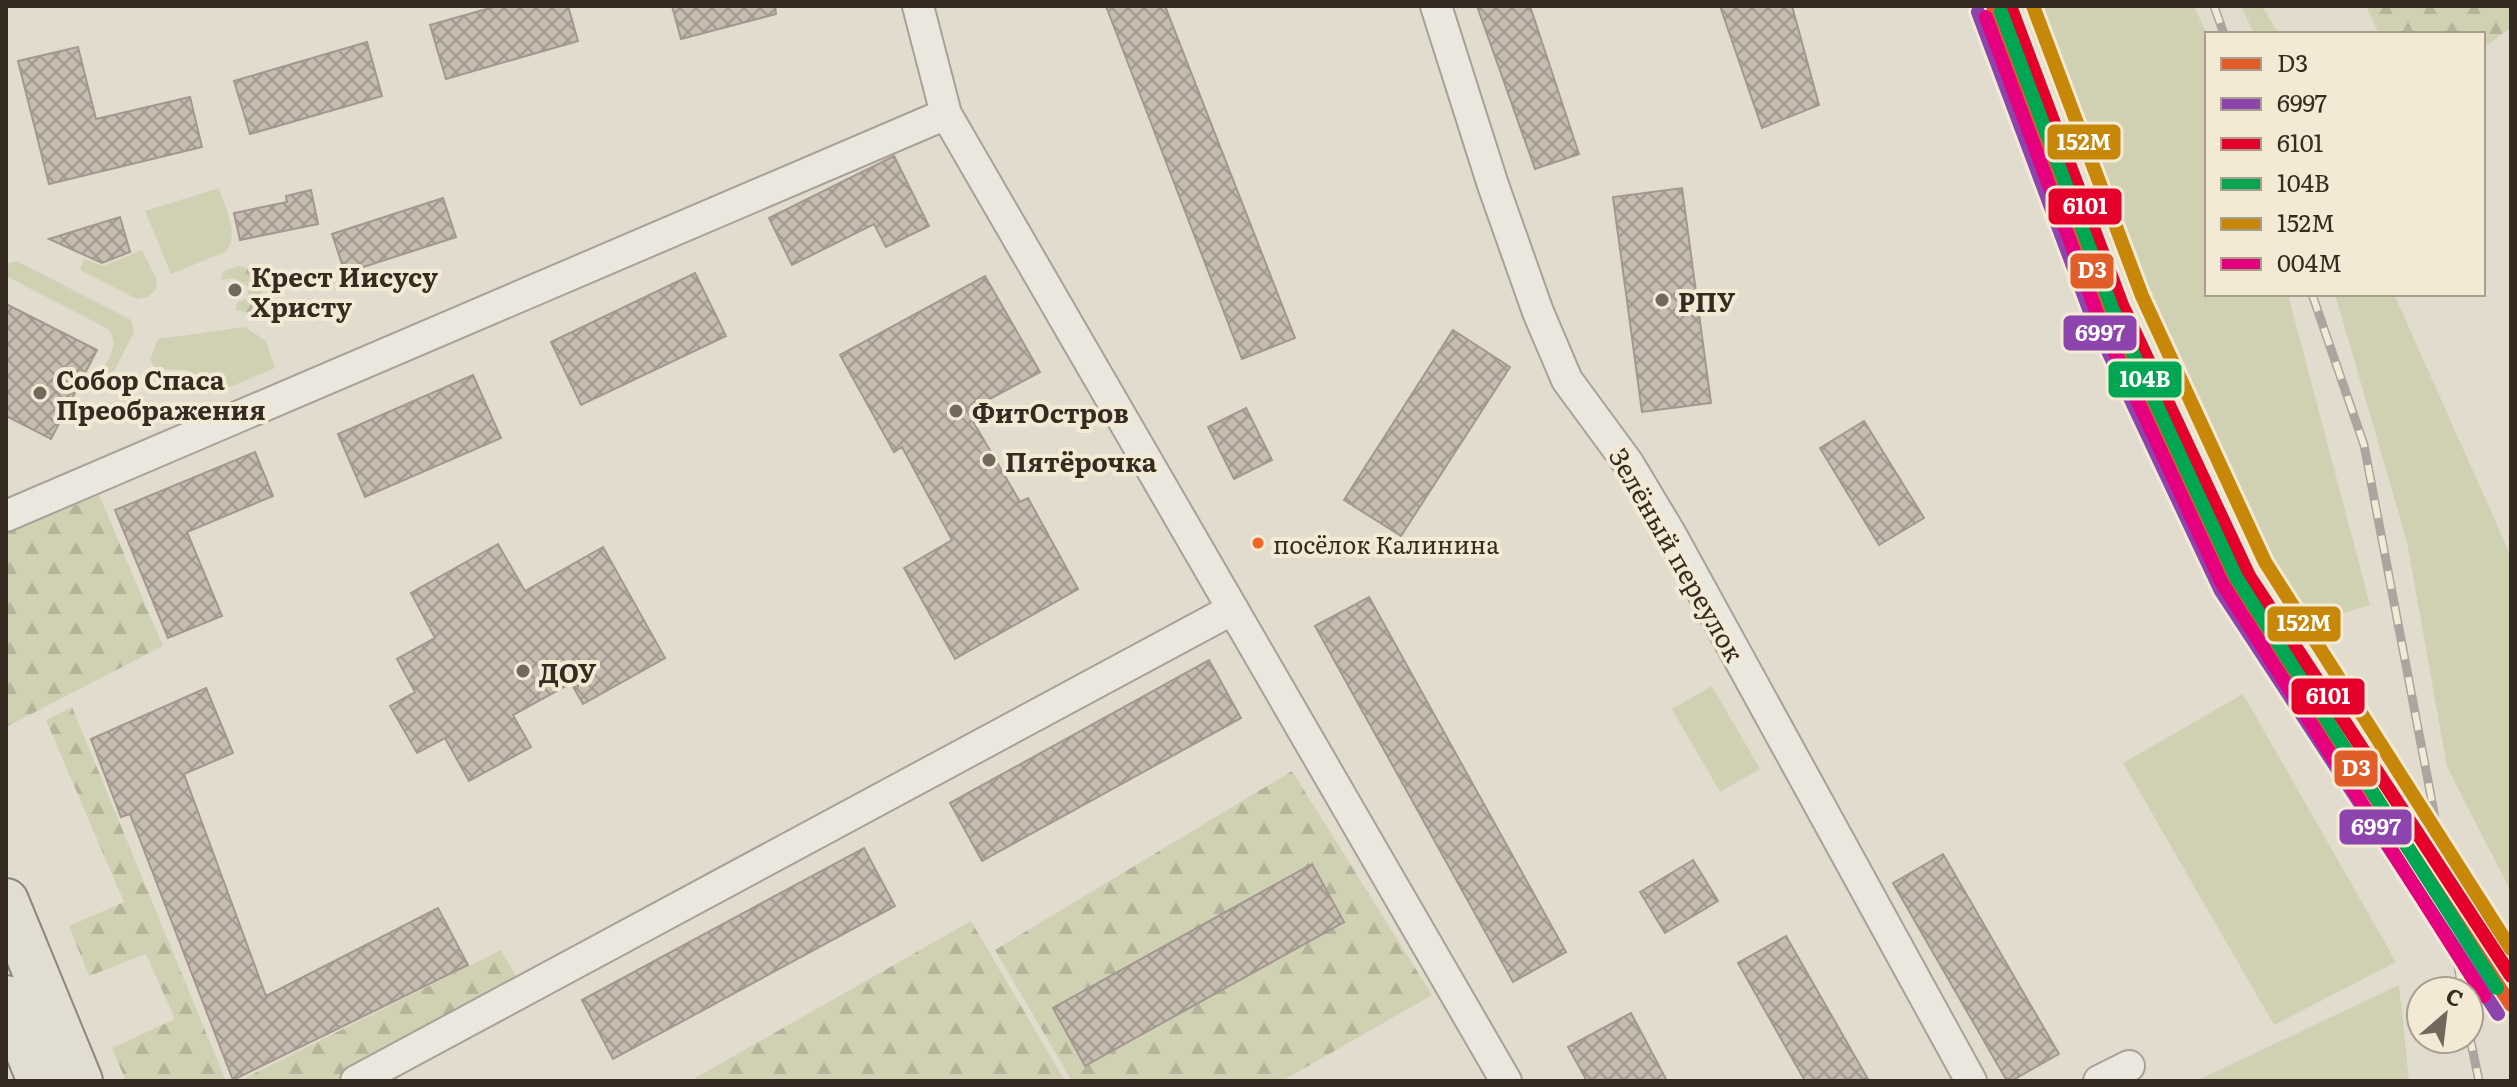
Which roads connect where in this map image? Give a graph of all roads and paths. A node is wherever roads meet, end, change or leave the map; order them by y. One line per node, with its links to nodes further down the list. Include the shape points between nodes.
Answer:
1 (918, 6): 3 (street)
2 (1436, 6): 13 (street, Зелёный переулок, via 1503,214 1567,380 1628,463 1670,533)
3 (946, 114): 4 (street); 5 (street)
4 (6, 516)
5 (1233, 609): 11 (street); 12 (street)
6 (6, 901): 10 (main road)
7 (6, 998): 9 (main road)
8 (2129, 1066): 14 (street)
9 (40, 1081)
10 (80, 1081)
11 (356, 1081)
12 (1506, 1081)
13 (1971, 1081)
14 (2099, 1081)

